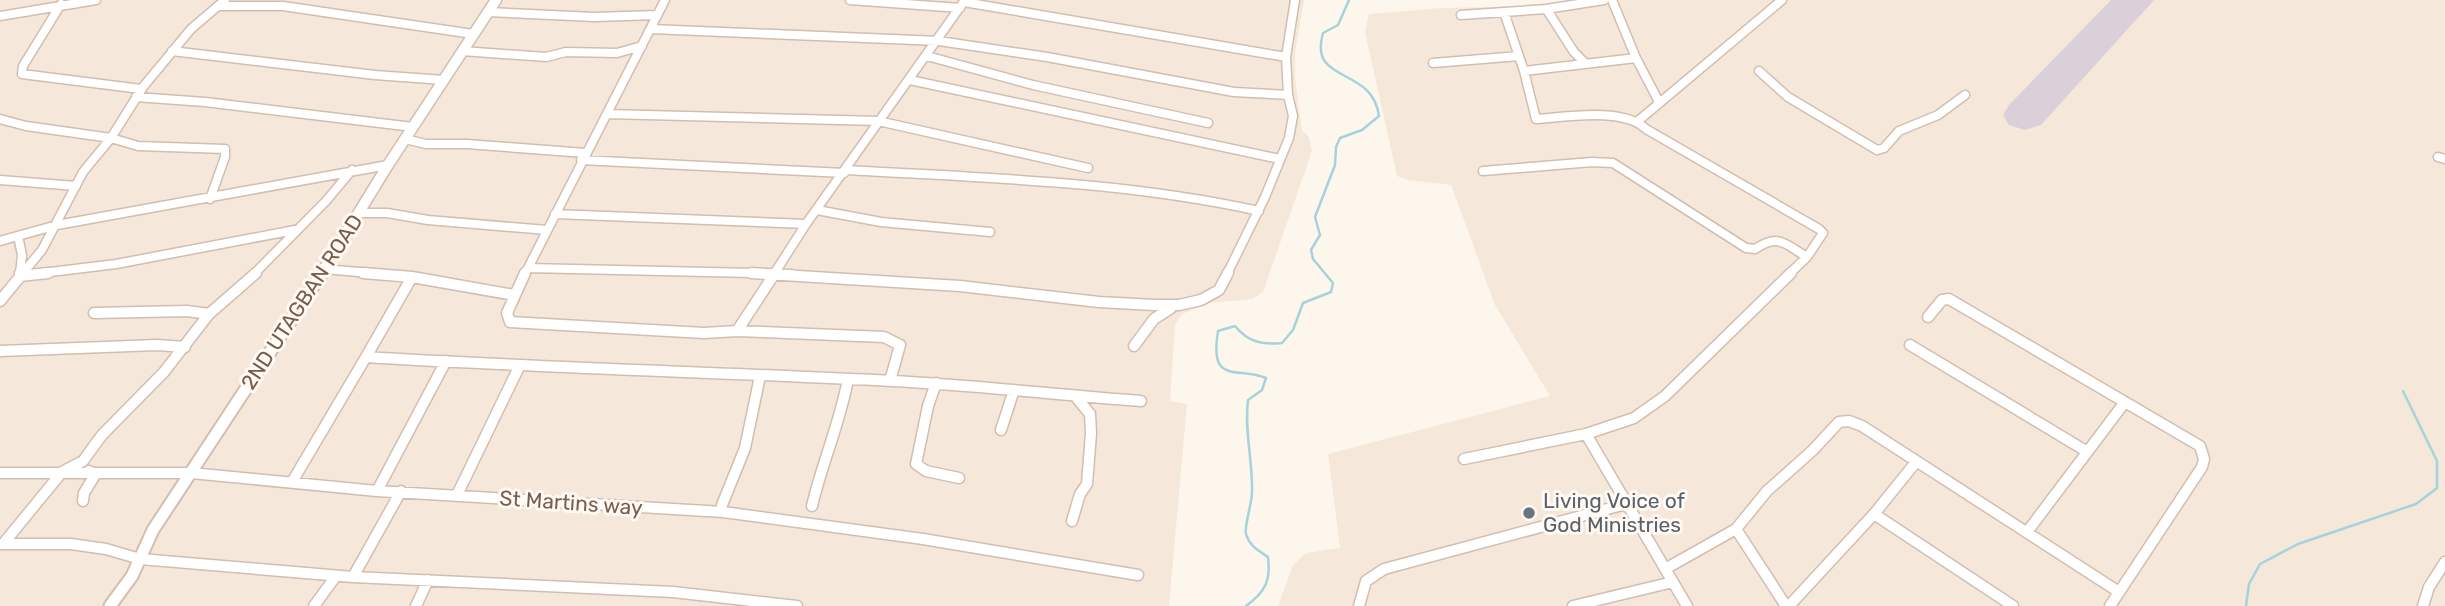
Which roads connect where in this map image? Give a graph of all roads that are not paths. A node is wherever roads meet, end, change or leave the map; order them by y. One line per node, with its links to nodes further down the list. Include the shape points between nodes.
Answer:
1 (96, 0): 12 (street, via 66,7)
2 (496, 0): 15 (street, 2ND UTAGBAN ROAD)
3 (665, 0): 17 (street)
4 (850, 0): 11 (street)
5 (1295, 0): 28 (street)
6 (1513, 0): 14 (street)
7 (1604, 0): 14 (street)
8 (1612, 0): 29 (street)
9 (1782, 0): 39 (street)
10 (222, 3): 21 (street, via 282,6); 24 (street)
11 (963, 3): 22 (street); 28 (street)
12 (61, 4): 19 (street); 36 (street, via 22,74)
13 (1547, 9): 31 (street)
14 (1516, 11): 16 (street)
15 (488, 12): 17 (street); 21 (street, 2ND UTAGBAN ROAD)
16 (1504, 12): 18 (street); 27 (street)
17 (657, 15): 20 (street)
18 (1461, 15)
19 (0, 16)
20 (651, 29): 22 (street); 23 (street)
21 (473, 34): 25 (street, 2ND UTAGBAN ROAD)
22 (939, 41): 26 (street); 37 (street, via 1234,92)
23 (642, 46): 25 (street, via 617,53 566,52 546,57); 40 (street)
24 (172, 51): 34 (street); 36 (street)
25 (462, 51): 34 (street, 2ND UTAGBAN ROAD)
26 (927, 56): 35 (street); 44 (street, via 1000,77)
27 (1519, 56): 30 (street); 32 (street)
28 (1286, 57): 37 (street)
29 (1636, 58): 31 (street); 39 (street)
30 (1433, 63)
31 (1586, 63): 32 (street)
32 (1524, 71): 43 (street, via 1536,119 1597,115)
33 (1759, 71): 38 (street, via 1788,97 1877,149 1884,148 1899,131 1938,115)
34 (444, 80): 45 (street, 2ND UTAGBAN ROAD)
35 (910, 80): 42 (street); 49 (street)
36 (139, 93): 45 (street); 46 (street)
37 (1288, 95): 49 (street, via 1293,116)
38 (1965, 95)
39 (1659, 102): 43 (street)
40 (607, 114): 42 (street); 48 (street)
41 (0, 119): 46 (street)
42 (878, 121): 51 (street); 54 (street)
43 (1638, 121): 69 (street, via 1819,229 1822,236)
44 (1208, 122)
45 (413, 127): 47 (street, 2ND UTAGBAN ROAD)
46 (111, 138): 56 (street); 57 (street, via 138,146 225,149)
47 (405, 138): 48 (street, via 426,144); 50 (street, 2ND UTAGBAN ROAD)
48 (583, 157): 54 (street); 61 (street)
49 (1280, 159): 59 (street)
50 (388, 165): 52 (street); 60 (street, 2ND UTAGBAN ROAD)
51 (1088, 168)
52 (352, 170): 57 (street); 64 (street)
53 (1483, 171): 69 (street, via 1613,163 1746,248 1755,249 1774,239)
54 (845, 172): 58 (street); 59 (street, via 999,179 1196,197)
55 (0, 180): 56 (street)
56 (76, 186): 63 (street)
57 (210, 199): 63 (street)
58 (817, 210): 62 (street); 66 (street, via 881,222)
59 (1258, 211): 79 (street, via 1219,290)
60 (359, 213): 65 (street); 71 (street, 2ND UTAGBAN ROAD)
61 (555, 214): 62 (street); 65 (street)
62 (806, 223): 72 (street)
63 (57, 225): 67 (street); 73 (street)
64 (296, 230): 73 (street, via 116,264); 81 (street, via 239,290)
65 (547, 230): 70 (street)
66 (990, 232)
67 (18, 236): 68 (street); 73 (street)
68 (0, 241)
69 (1807, 257): 100 (street, via 1665,397 1634,418)
70 (528, 268): 72 (street); 77 (street)
71 (324, 269): 74 (street); 107 (street, 2ND UTAGBAN ROAD)
72 (773, 273): 79 (street); 83 (street)
73 (20, 276): 75 (street)
74 (412, 277): 77 (street); 88 (street)
75 (11, 287): 76 (street); 78 (street)
76 (0, 289)
77 (514, 295): 83 (street, via 508,313 516,325)
78 (0, 301)
79 (1179, 305): 85 (street, via 1150,321)
80 (94, 313): 81 (street)
81 (209, 314): 86 (street)
82 (1928, 317): 98 (street, via 1942,300 1949,299)
83 (737, 331): 93 (street, via 884,337 900,345)
84 (1910, 345): 101 (street)
85 (1134, 346)
86 (185, 347): 87 (street); 103 (street)
87 (0, 351)
88 (366, 357): 89 (street); 110 (street)
89 (446, 361): 90 (street); 111 (street)
90 (519, 367): 91 (street); 113 (street)
91 (760, 376): 92 (street); 116 (street, via 745,448)
92 (848, 379): 93 (street); 117 (street, via 842,414)
93 (890, 381): 94 (street)
94 (936, 383): 95 (street); 109 (street, via 916,464 926,471)
95 (1014, 390): 96 (street); 99 (street)
96 (1076, 397): 97 (street); 119 (street, via 1090,414 1091,433 1087,484)
97 (1141, 401)
98 (2125, 402): 101 (street); 131 (street, via 2200,446 2204,459)
99 (1001, 430)
100 (1586, 434): 102 (street); 115 (street)
101 (2086, 451): 121 (street)
102 (1464, 459)
103 (83, 461): 105 (street); 106 (street)
104 (1916, 462): 118 (street); 120 (street, via 1862,426 1839,422 1767,491); 121 (street)
105 (62, 472): 106 (street, St Martins way); 108 (street, St Martins way); 122 (street)
106 (91, 472): 107 (street, St Martins way); 114 (street, via 94,480)
107 (191, 472): 110 (street, St Martins way); 123 (street, 2ND UTAGBAN ROAD)
108 (0, 473)
109 (959, 478)
110 (292, 482): 111 (street, St Martins way)
111 (377, 491): 112 (street, St Martins way)
112 (401, 491): 113 (street, St Martins way); 128 (street)
113 (457, 495): 126 (street, St Martins way, via 723,512)
114 (83, 500)
115 (1626, 504): 125 (street); 136 (street, via 1384,569 1366,581)
116 (722, 505)
117 (812, 506)
118 (1874, 514): 139 (street); 140 (street)
119 (1072, 521)
120 (1736, 529): 125 (street); 139 (street)
121 (2027, 533): 131 (street)
122 (2, 544): 123 (street, via 114,549)
123 (140, 559): 127 (street); 132 (street, 2ND UTAGBAN ROAD)
124 (2445, 562): 142 (street)
125 (1665, 569): 130 (street)
126 (1138, 575)
127 (336, 576): 128 (street); 133 (street)
128 (353, 577): 129 (street)
129 (428, 580): 134 (street); 135 (street, via 673,592)
130 (1673, 582): 137 (street); 138 (street)
131 (2119, 592): 141 (street)
132 (110, 606)
133 (314, 606)
134 (416, 606)
135 (797, 606)
136 (1359, 606)
137 (1573, 606)
138 (1687, 606)
139 (1787, 606)
140 (2013, 606)
141 (2110, 606)
142 (2423, 606)

